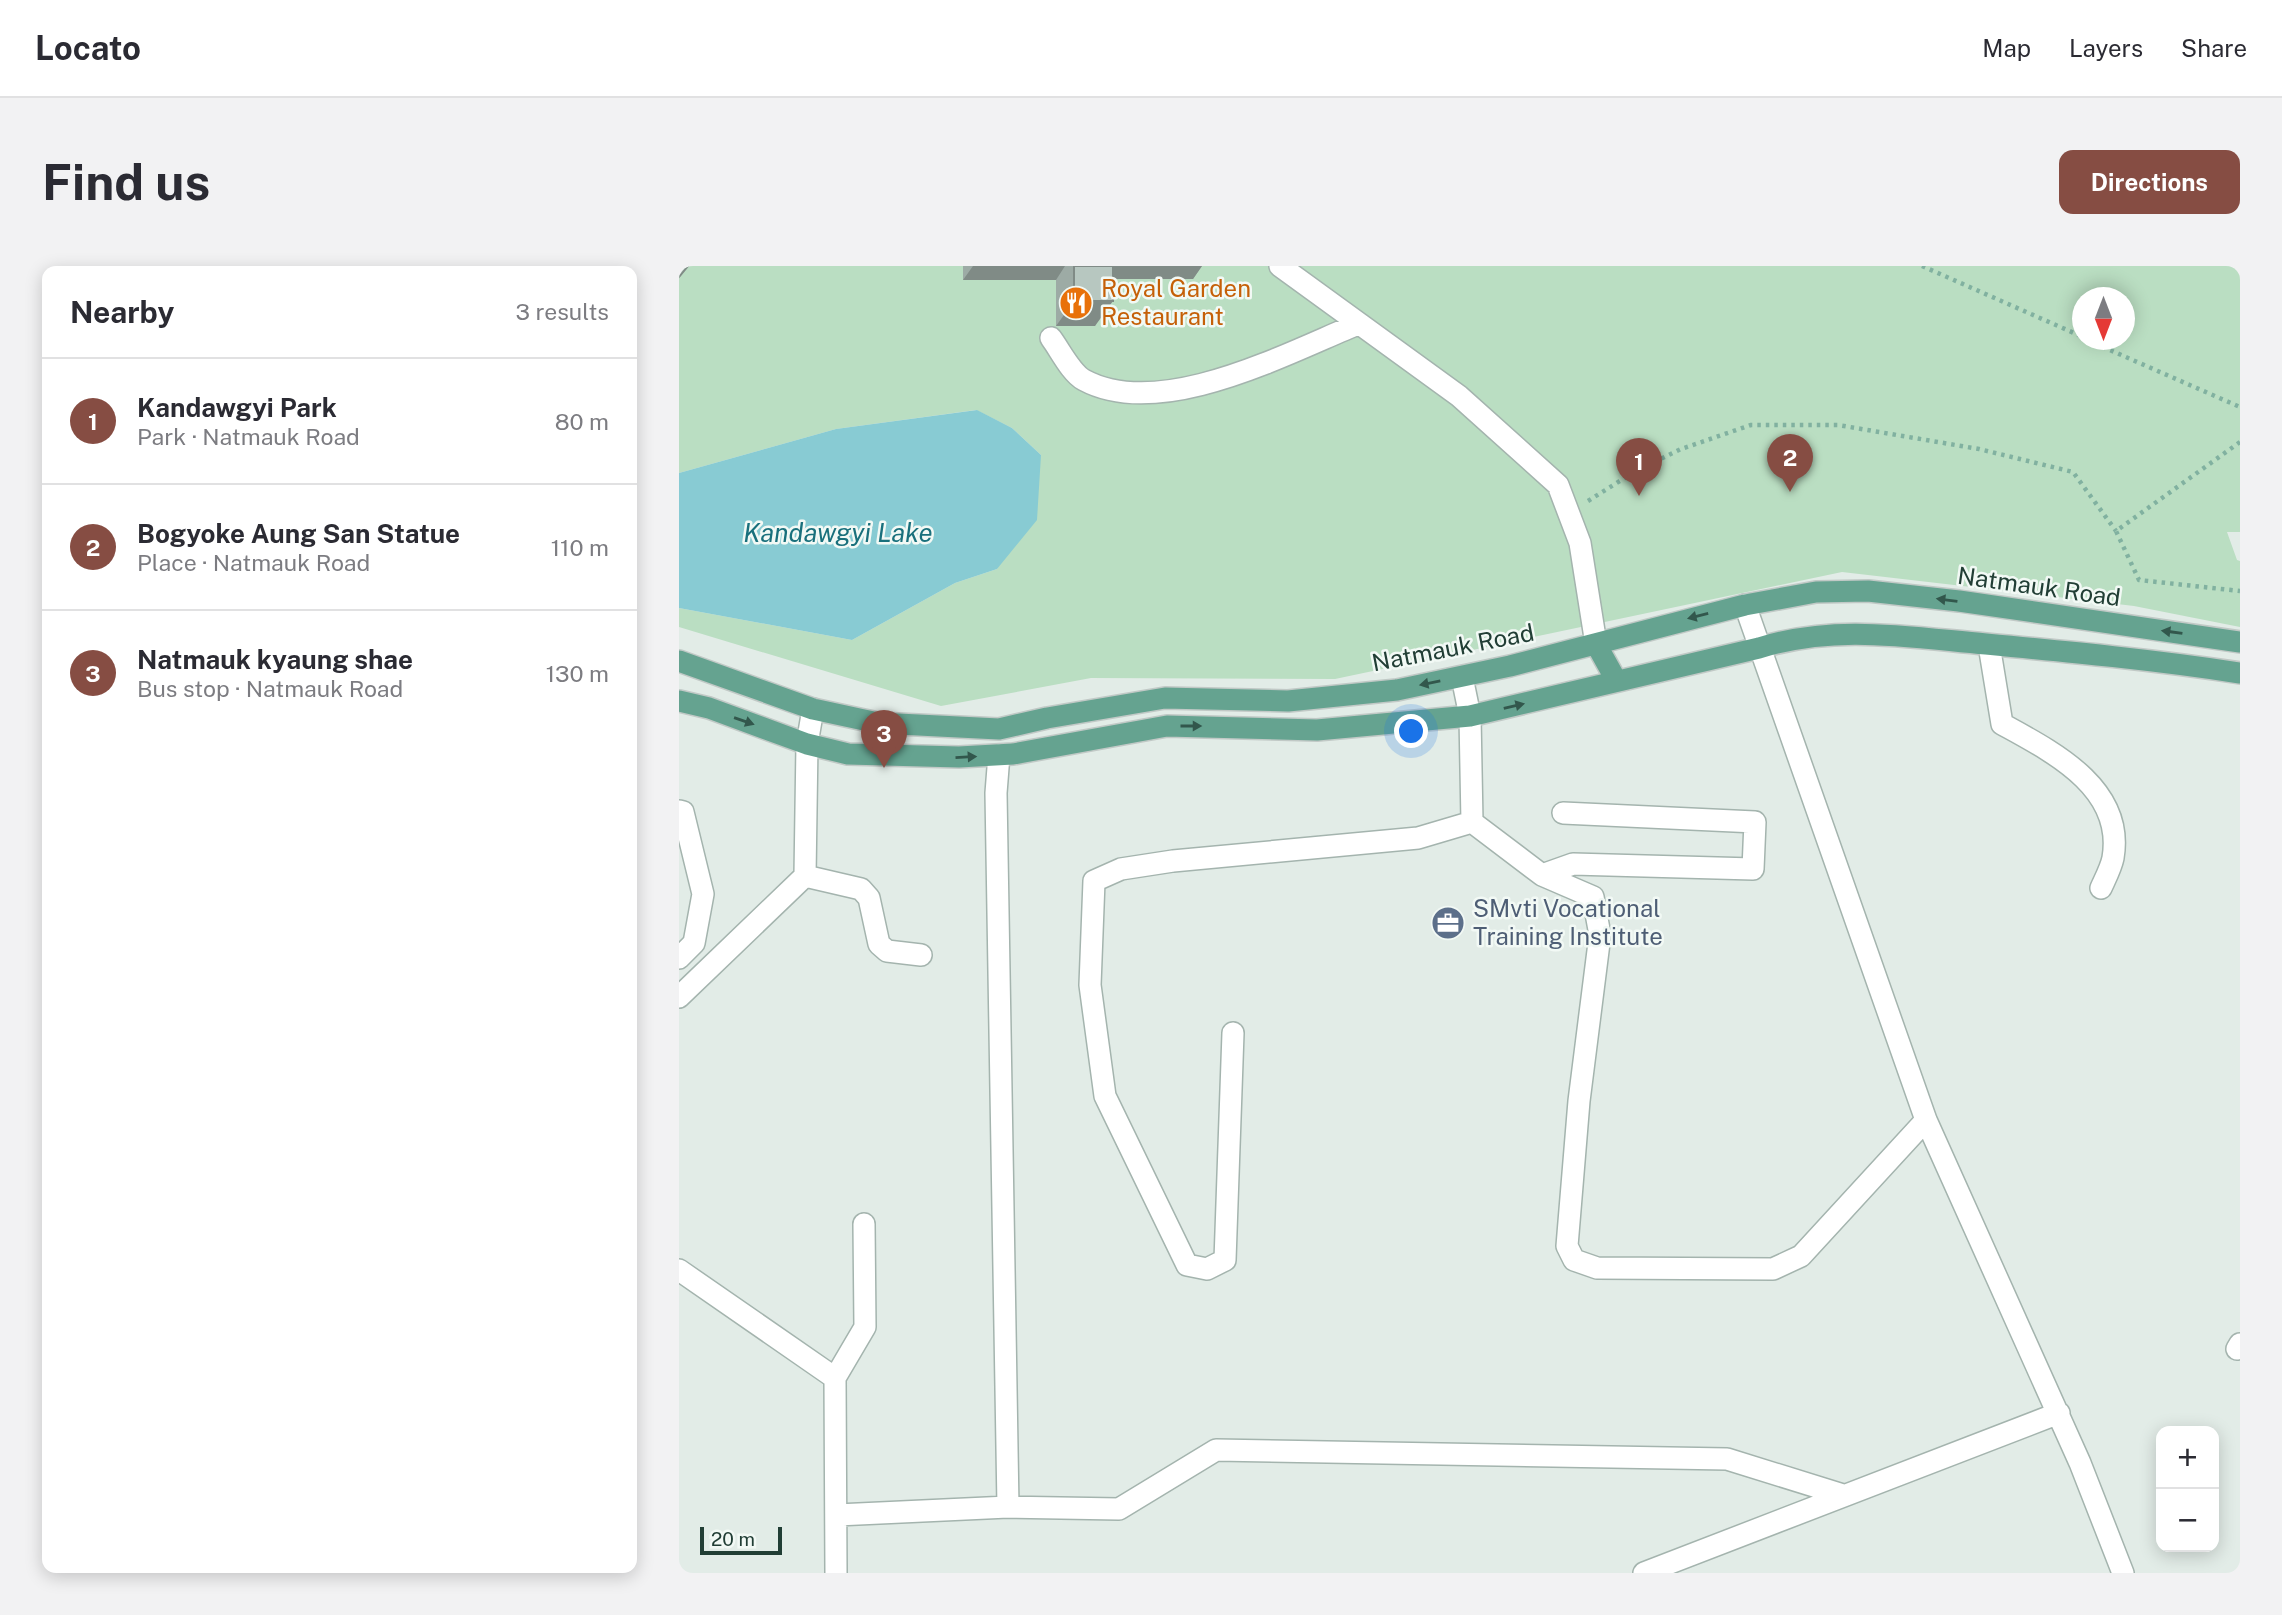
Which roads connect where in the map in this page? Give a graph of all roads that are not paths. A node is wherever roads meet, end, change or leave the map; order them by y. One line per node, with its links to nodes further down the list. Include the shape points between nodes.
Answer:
1 (1280, 266): 2 (street)
2 (1357, 324): 3 (street, via 1219,381 1132,395 1082,379); 6 (street, via 1459,396 1558,485 1580,543)
3 (1051, 338)
4 (1745, 605): 5 (main road, Natmauk Road, one-way to 4, via 1868,591 1816,592); 6 (main road, Natmauk Road, one-way to 6); 8 (street)
5 (2240, 642)
6 (1596, 644): 11 (main road, Natmauk Road); 12 (main road)
7 (1989, 645): 8 (main road, via 1861,633 1795,637); 10 (main road); 23 (street, via 2002,724 2049,750 2090,783 2112,816 2113,858)
8 (1759, 648): 12 (main road); 28 (street)
9 (679, 661): 14 (main road, Natmauk Road)
10 (2240, 673)
11 (1462, 677): 14 (main road, Natmauk Road, one-way to 14, via 1397,690 1288,701 1165,698 999,729 878,723); 15 (street)
12 (1616, 680): 15 (main road, one-way to 12)
13 (679, 701): 16 (main road, one-way to 16)
14 (813, 709): 16 (street)
15 (1470, 716): 17 (main road, one-way to 15, via 1167,726 1289,731); 20 (street)
16 (807, 744): 17 (main road, one-way to 17, via 877,756); 22 (street)
17 (999, 755): 34 (street, via 996,806)
18 (679, 811): 25 (street, via 703,894 694,943)
19 (1563, 813): 21 (street, via 1755,822 1753,869 1573,863)
20 (1472, 822): 21 (street); 27 (street, via 1418,838 1173,861 1121,870 1094,881 1090,985 1105,1096 1187,1265 1207,1269 1225,1260)
21 (1542, 875): 28 (street, via 1593,897 1600,935 1567,1246 1574,1260 1597,1268 1773,1269 1801,1256)
22 (805, 876): 24 (street, via 862,889 869,898 879,944 887,951); 26 (street)
23 (2101, 888)
24 (921, 955)
25 (679, 958)
26 (679, 997)
27 (1233, 1033)
28 (1926, 1120): 32 (street)
29 (864, 1224): 31 (street, via 865,1328)
30 (679, 1270): 31 (street)
31 (835, 1378): 35 (street)
32 (2059, 1413): 33 (street); 38 (street)
33 (1843, 1495): 34 (street, via 1727,1460 1216,1450 1119,1509); 37 (street)
34 (1009, 1507): 35 (street)
35 (837, 1515): 36 (street)
36 (836, 1573)
37 (1644, 1573)
38 (2123, 1573)

